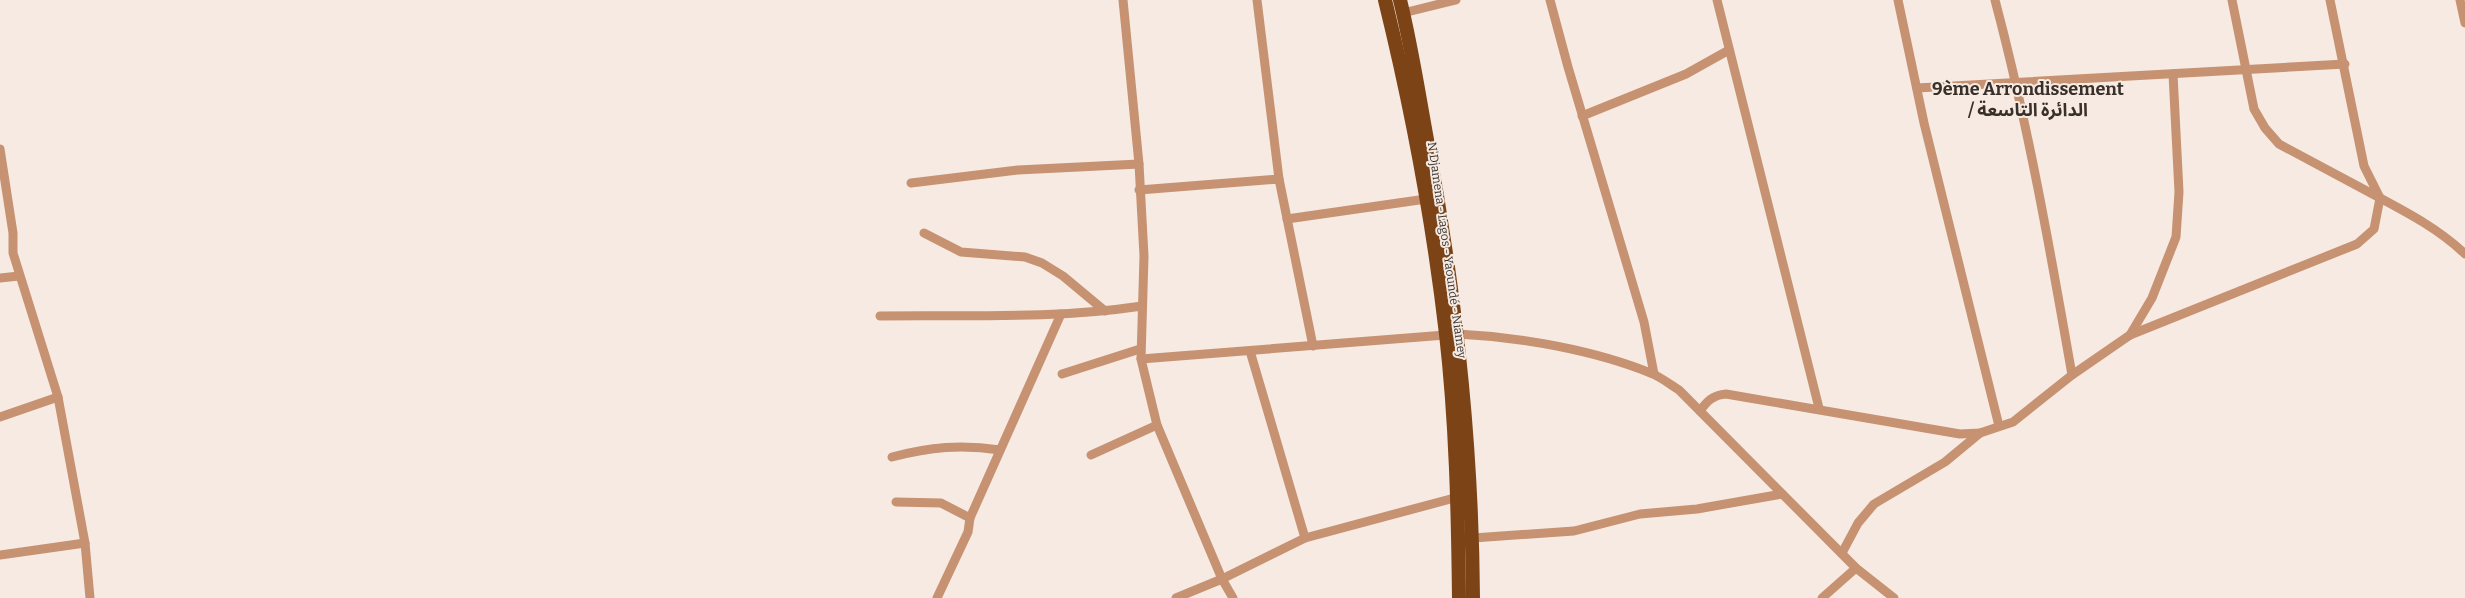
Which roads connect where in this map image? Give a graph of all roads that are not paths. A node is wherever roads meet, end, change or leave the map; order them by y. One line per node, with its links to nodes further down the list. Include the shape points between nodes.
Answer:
1 (1123, 0): 22 (street)
2 (1257, 0): 23 (street)
3 (1385, 0): 27 (highway, N'Djamena - Lagos - Yaoundé - Niamey)
4 (1456, 0): 12 (street)
5 (1550, 0): 20 (street)
6 (1717, 0): 14 (street)
7 (1898, 0): 19 (street)
8 (1995, 0): 18 (street)
9 (2232, 0): 16 (street)
10 (2330, 0): 15 (street)
11 (2460, 0): 13 (street)
12 (1401, 6): 37 (highway, N'Djamena - Lagos - Yaoundé - Niamey, via 1438,197)
13 (2465, 23)
14 (1730, 50): 20 (street, via 1686,74); 47 (street)
15 (2344, 64): 16 (street); 26 (street, via 2364,166)
16 (2248, 69): 17 (street); 26 (street, via 2254,110 2279,144)
17 (2173, 74): 18 (street); 38 (street, via 2179,192 2176,237 2152,298)
18 (2017, 84): 19 (street); 45 (street, via 2045,216)
19 (1916, 88): 51 (street)
20 (1582, 116): 44 (street, via 1644,322)
21 (0, 149): 31 (street)
22 (1139, 164): 24 (street, via 1018,170); 25 (street)
23 (1279, 179): 25 (street); 28 (street)
24 (911, 182)
25 (1139, 190): 33 (street, via 1144,256)
26 (2380, 198): 30 (street, via 2453,242); 38 (street, via 2374,229 2357,244)
27 (1426, 200): 28 (street); 37 (highway, N'Djamena - Lagos - Yaoundé - Niamey)
28 (1286, 219): 39 (street)
29 (924, 232): 34 (street, via 961,252 1025,257 1042,263 1064,276)
30 (2465, 254)
31 (19, 276): 32 (street); 46 (street)
32 (0, 278)
33 (1142, 306): 34 (street); 40 (street)
34 (1105, 312): 35 (street)
35 (1061, 314): 36 (street); 53 (street)
36 (880, 316)
37 (1452, 334): 39 (street); 44 (street, via 1506,338 1588,354); 57 (highway, N'Djamena - Lagos - Yaoundé - Niamey); 61 (highway, N'Djamena - Lagos - Yaoundé - Niamey)
38 (2130, 335): 45 (street)
39 (1313, 346): 41 (street)
40 (1140, 349): 42 (street); 43 (street)
41 (1250, 351): 42 (street); 60 (street)
42 (1141, 359): 50 (street)
43 (1062, 374)
44 (1654, 374): 48 (street, via 1679,390)
45 (2072, 375): 51 (street, via 2013,422)
46 (58, 397): 49 (street); 62 (street)
47 (1819, 408): 48 (street, via 1717,394); 52 (street, via 1938,431)
48 (1700, 411): 56 (street)
49 (0, 417)
50 (1157, 425): 54 (street); 66 (street)
51 (1999, 426): 52 (street)
52 (1980, 433): 63 (street, via 1945,462 1874,504 1858,523)
53 (1000, 450): 55 (street, via 971,445 915,450); 59 (street)
54 (1092, 455)
55 (892, 456)
56 (1782, 494): 61 (street, via 1697,509 1640,514 1574,531); 63 (street)
57 (1458, 497): 60 (street); 71 (highway, N'Djamena - Lagos - Yaoundé - Niamey)
58 (896, 502): 59 (street, via 941,503)
59 (970, 518): 68 (street, via 968,532)
60 (1305, 538): 66 (street)
61 (1473, 538): 72 (highway, N'Djamena - Lagos - Yaoundé - Niamey)
62 (85, 543): 64 (street); 67 (street)
63 (1842, 553): 65 (street)
64 (0, 555)
65 (1856, 568): 73 (street); 74 (street)
66 (1222, 579): 69 (street); 70 (street)
67 (90, 598)
68 (937, 598)
69 (1176, 598)
70 (1233, 598)
71 (1459, 598)
72 (1473, 598)
73 (1822, 598)
74 (1894, 598)

